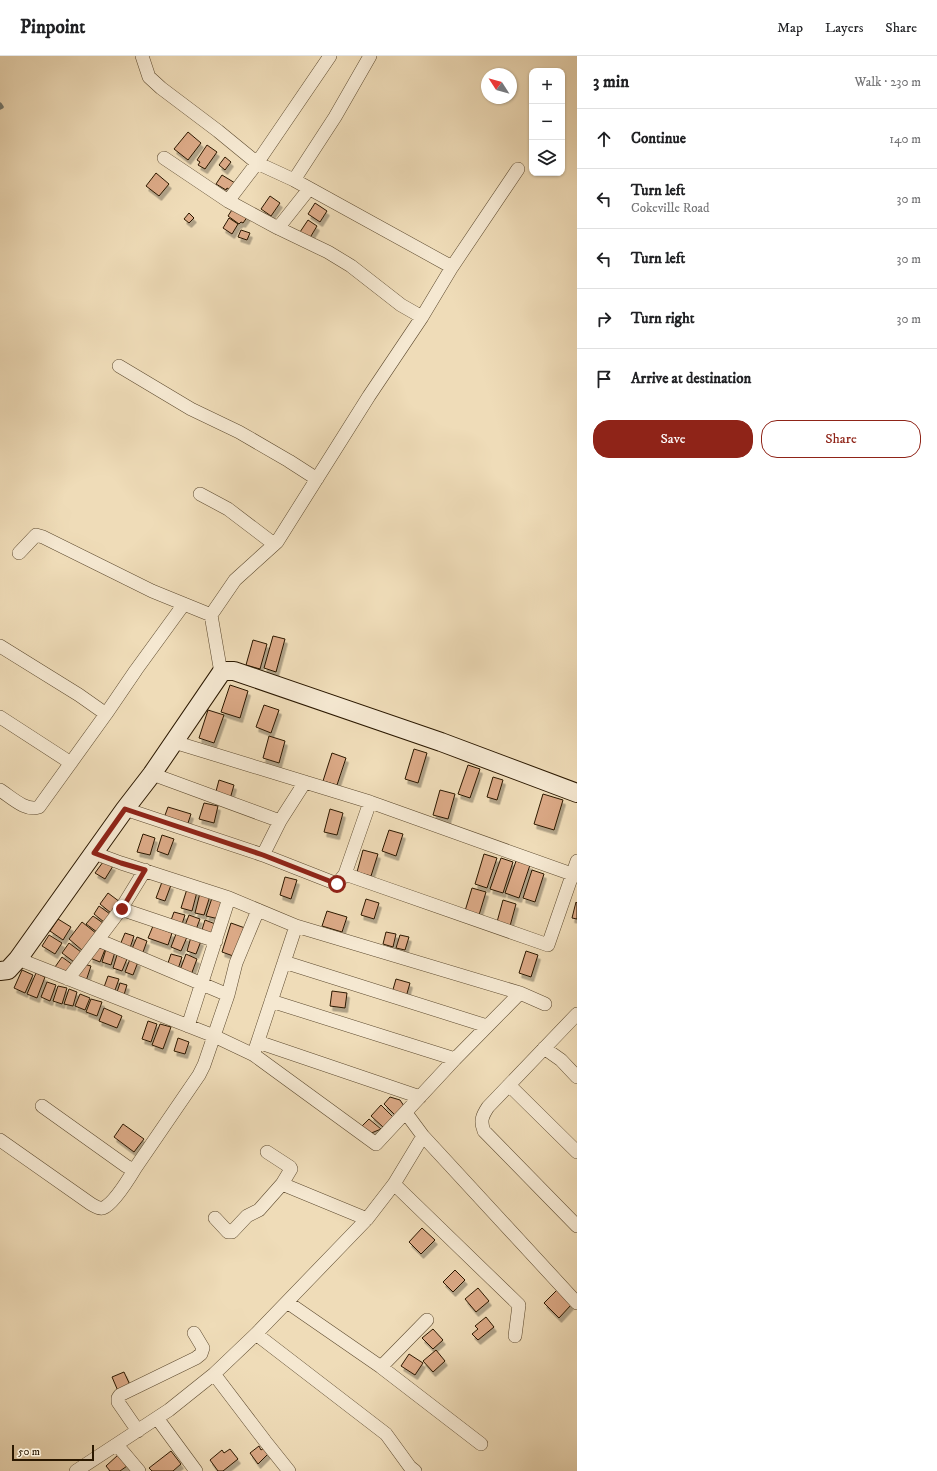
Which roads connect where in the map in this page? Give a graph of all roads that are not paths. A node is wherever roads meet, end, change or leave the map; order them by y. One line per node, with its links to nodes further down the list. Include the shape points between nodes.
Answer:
1 (142, 56): 5 (street, via 148,77)
2 (330, 56): 5 (street)
3 (370, 56): 7 (street, via 335,117)
4 (164, 158): 9 (street)
5 (257, 163): 7 (street); 9 (street)
6 (518, 169): 11 (street)
7 (294, 180): 8 (street)
8 (309, 189): 10 (street); 11 (street)
9 (228, 201): 10 (street)
10 (278, 228): 12 (street, via 352,266 401,305)
11 (452, 267): 12 (street)
12 (422, 317): 14 (street)
13 (119, 366): 14 (street, via 191,409 290,461)
14 (317, 479): 16 (street)
15 (200, 494): 16 (street, via 228,509)
16 (274, 544): 19 (street, via 235,580)
17 (19, 553): 18 (street, via 36,535 43,536)
18 (184, 604): 19 (street); 22 (street)
19 (211, 615): 21 (street)
20 (0, 646): 22 (street)
21 (221, 673): 24 (street); 29 (street, via 226,671 241,674 441,742)
22 (106, 714): 25 (street)
23 (0, 717): 25 (street)
24 (174, 742): 26 (street); 27 (street)
25 (72, 763): 28 (street, via 39,807 32,809 25,806)
26 (152, 774): 31 (street); 32 (street)
27 (305, 782): 30 (street); 32 (street)
28 (0, 790)
29 (577, 793)
30 (370, 802): 37 (street); 38 (street)
31 (125, 809): 33 (street); 34 (street)
32 (280, 820): 34 (street)
33 (94, 853): 36 (street); 46 (street)
34 (263, 855): 37 (street, via 337,884)
35 (577, 861): 38 (street)
36 (145, 870): 39 (street); 40 (street)
37 (345, 874): 38 (street, via 548,945)
38 (575, 875)
39 (229, 898): 41 (street); 44 (street)
40 (122, 909): 43 (street); 44 (street)
41 (258, 910): 42 (street); 50 (street, via 236,963)
42 (296, 926): 45 (street); 49 (street)
43 (98, 940): 47 (street); 48 (street)
44 (216, 941): 48 (street)
45 (284, 962): 51 (street); 55 (street)
46 (9, 967): 47 (street)
47 (68, 979): 54 (street)
48 (202, 984): 50 (street); 54 (street)
49 (520, 993): 52 (street); 55 (street)
50 (228, 995): 56 (street)
51 (271, 1001): 57 (street); 60 (street)
52 (544, 1004)
53 (577, 1014): 58 (street)
54 (188, 1026): 56 (street)
55 (488, 1026): 60 (street)
56 (214, 1036): 59 (street); 70 (street, via 199,1075)
57 (258, 1042): 59 (street); 63 (street)
58 (544, 1048): 61 (street, via 561,1060); 62 (street)
59 (254, 1055): 65 (street, via 376,1144)
60 (455, 1059): 63 (street)
61 (577, 1077)
62 (509, 1085): 69 (street); 75 (street, via 482,1116 484,1131)
63 (420, 1097): 65 (street)
64 (42, 1106): 70 (street, via 126,1166)
65 (406, 1113): 66 (street)
66 (423, 1136): 72 (street); 77 (street)
67 (0, 1140): 70 (street, via 99,1208 104,1208 112,1202)
68 (267, 1152): 71 (street, via 291,1169)
69 (577, 1152)
70 (136, 1167)
71 (282, 1184): 73 (street, via 259,1210 247,1216 232,1232 228,1232); 74 (street)
72 (394, 1184): 74 (street); 81 (street, via 519,1305)
73 (215, 1218)
74 (367, 1219): 76 (street)
75 (577, 1226)
76 (287, 1302): 80 (street); 82 (street)
77 (577, 1303)
78 (427, 1320): 82 (street)
79 (194, 1333): 85 (street, via 203,1348 201,1354 118,1398 118,1402)
80 (256, 1334): 83 (street); 92 (street, via 386,1434)
81 (515, 1336)
82 (381, 1367): 86 (street)
83 (214, 1374): 84 (street); 91 (street)
84 (157, 1418): 85 (street); 90 (street)
85 (138, 1431): 87 (street)
86 (481, 1444)
87 (117, 1445): 88 (street); 89 (street)
88 (84, 1469)
89 (139, 1471)
90 (196, 1471)
91 (289, 1471)
92 (415, 1471)

